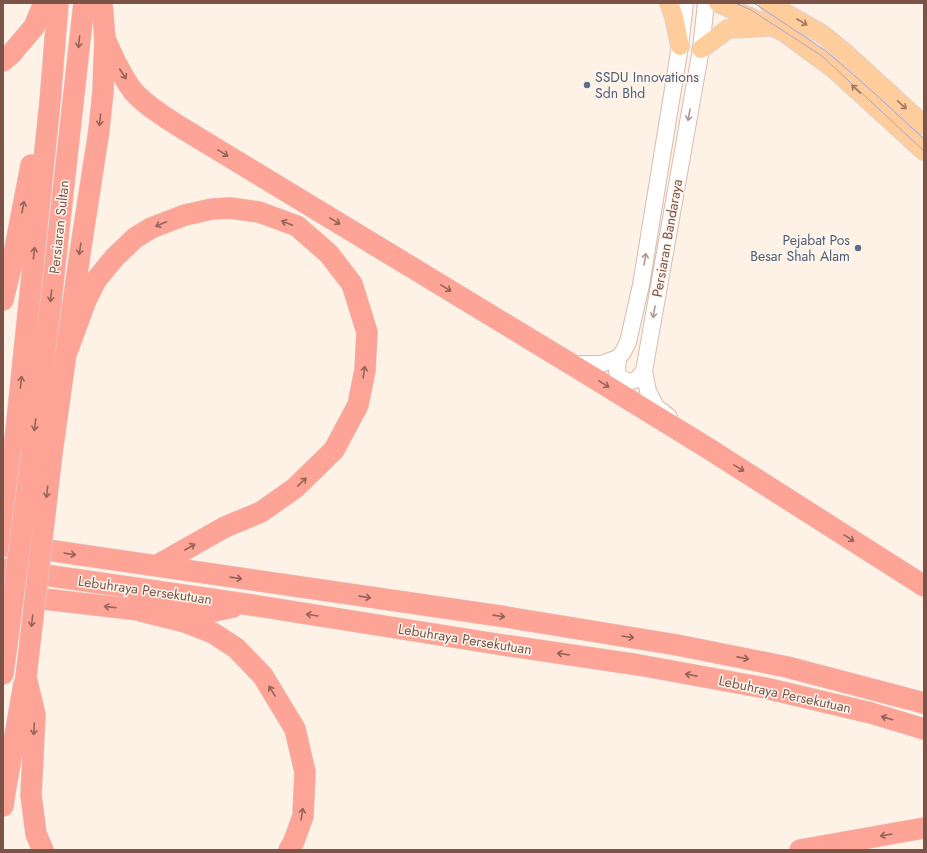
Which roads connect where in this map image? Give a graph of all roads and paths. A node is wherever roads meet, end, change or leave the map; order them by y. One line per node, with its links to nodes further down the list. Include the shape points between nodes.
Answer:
1 (44, 3): 14 (highway, via 34,27)
2 (58, 3): 15 (highway, Persiaran Sultan)
3 (84, 3): 24 (highway, Persiaran Sultan, one-way to 24, via 50,310)
4 (102, 3): 11 (highway)
5 (669, 3): 12 (main road)
6 (685, 3): 12 (main road, Persiaran Bandaraya)
7 (706, 3): 13 (main road, Persiaran Bandaraya)
8 (718, 3): 10 (main road)
9 (768, 3): 16 (main road, one-way to 16, via 822,34)
10 (774, 27): 13 (main road, via 728,29); 17 (main road, one-way to 10, via 834,69)
11 (105, 39): 19 (highway, one-way to 19, via 99,130); 21 (highway, one-way to 21, via 118,68 134,92 153,110)
12 (680, 46): 20 (main road, Persiaran Bandaraya, one-way to 12, via 628,342 640,285)
13 (701, 49): 22 (main road, Persiaran Bandaraya, one-way to 22)
14 (3, 61)
15 (50, 102): 18 (highway, one-way to 15, via 34,152); 24 (highway, Persiaran Sultan, one-way to 15)
16 (924, 125)
17 (924, 152)
18 (3, 300)
19 (65, 357): 27 (highway, one-way to 19, via 226,527 261,512 295,488 334,450 358,405 365,370 367,332 352,284 329,254 297,226 259,212 230,208 185,215 151,228 135,238 115,257 96,280); 34 (highway, one-way to 34, bridge)
20 (618, 358): 21 (main road, via 602,364); 22 (main road, via 617,372 623,380 634,381)
21 (571, 364): 23 (highway, one-way to 23)
22 (644, 370): 23 (main road, Persiaran Bandaraya, via 648,391 656,406)
23 (706, 447): 29 (highway, one-way to 29)
24 (23, 450): 25 (highway); 33 (highway, bridge)
25 (3, 533)
26 (3, 546): 27 (highway, Lebuhraya Persekutuan, one-way to 27)
27 (156, 566): 35 (highway, Lebuhraya Persekutuan, one-way to 35, via 677,644 787,666)
28 (3, 570): 31 (highway, Lebuhraya Persekutuan)
29 (924, 586)
30 (3, 594): 32 (highway, one-way to 30)
31 (245, 604): 32 (highway, via 191,616); 36 (highway, Lebuhraya Persekutuan, one-way to 31, via 765,688 655,668)
32 (141, 611): 40 (highway, one-way to 32, via 303,816 305,772 296,729 263,676 236,648 213,633 185,622)
33 (3, 674)
34 (26, 677): 37 (highway); 39 (highway, one-way to 39, via 35,715 31,795 36,834)
35 (924, 703)
36 (924, 729)
37 (3, 806)
38 (924, 828): 41 (highway, one-way to 41)
39 (43, 850)
40 (289, 850)
41 (800, 850)

